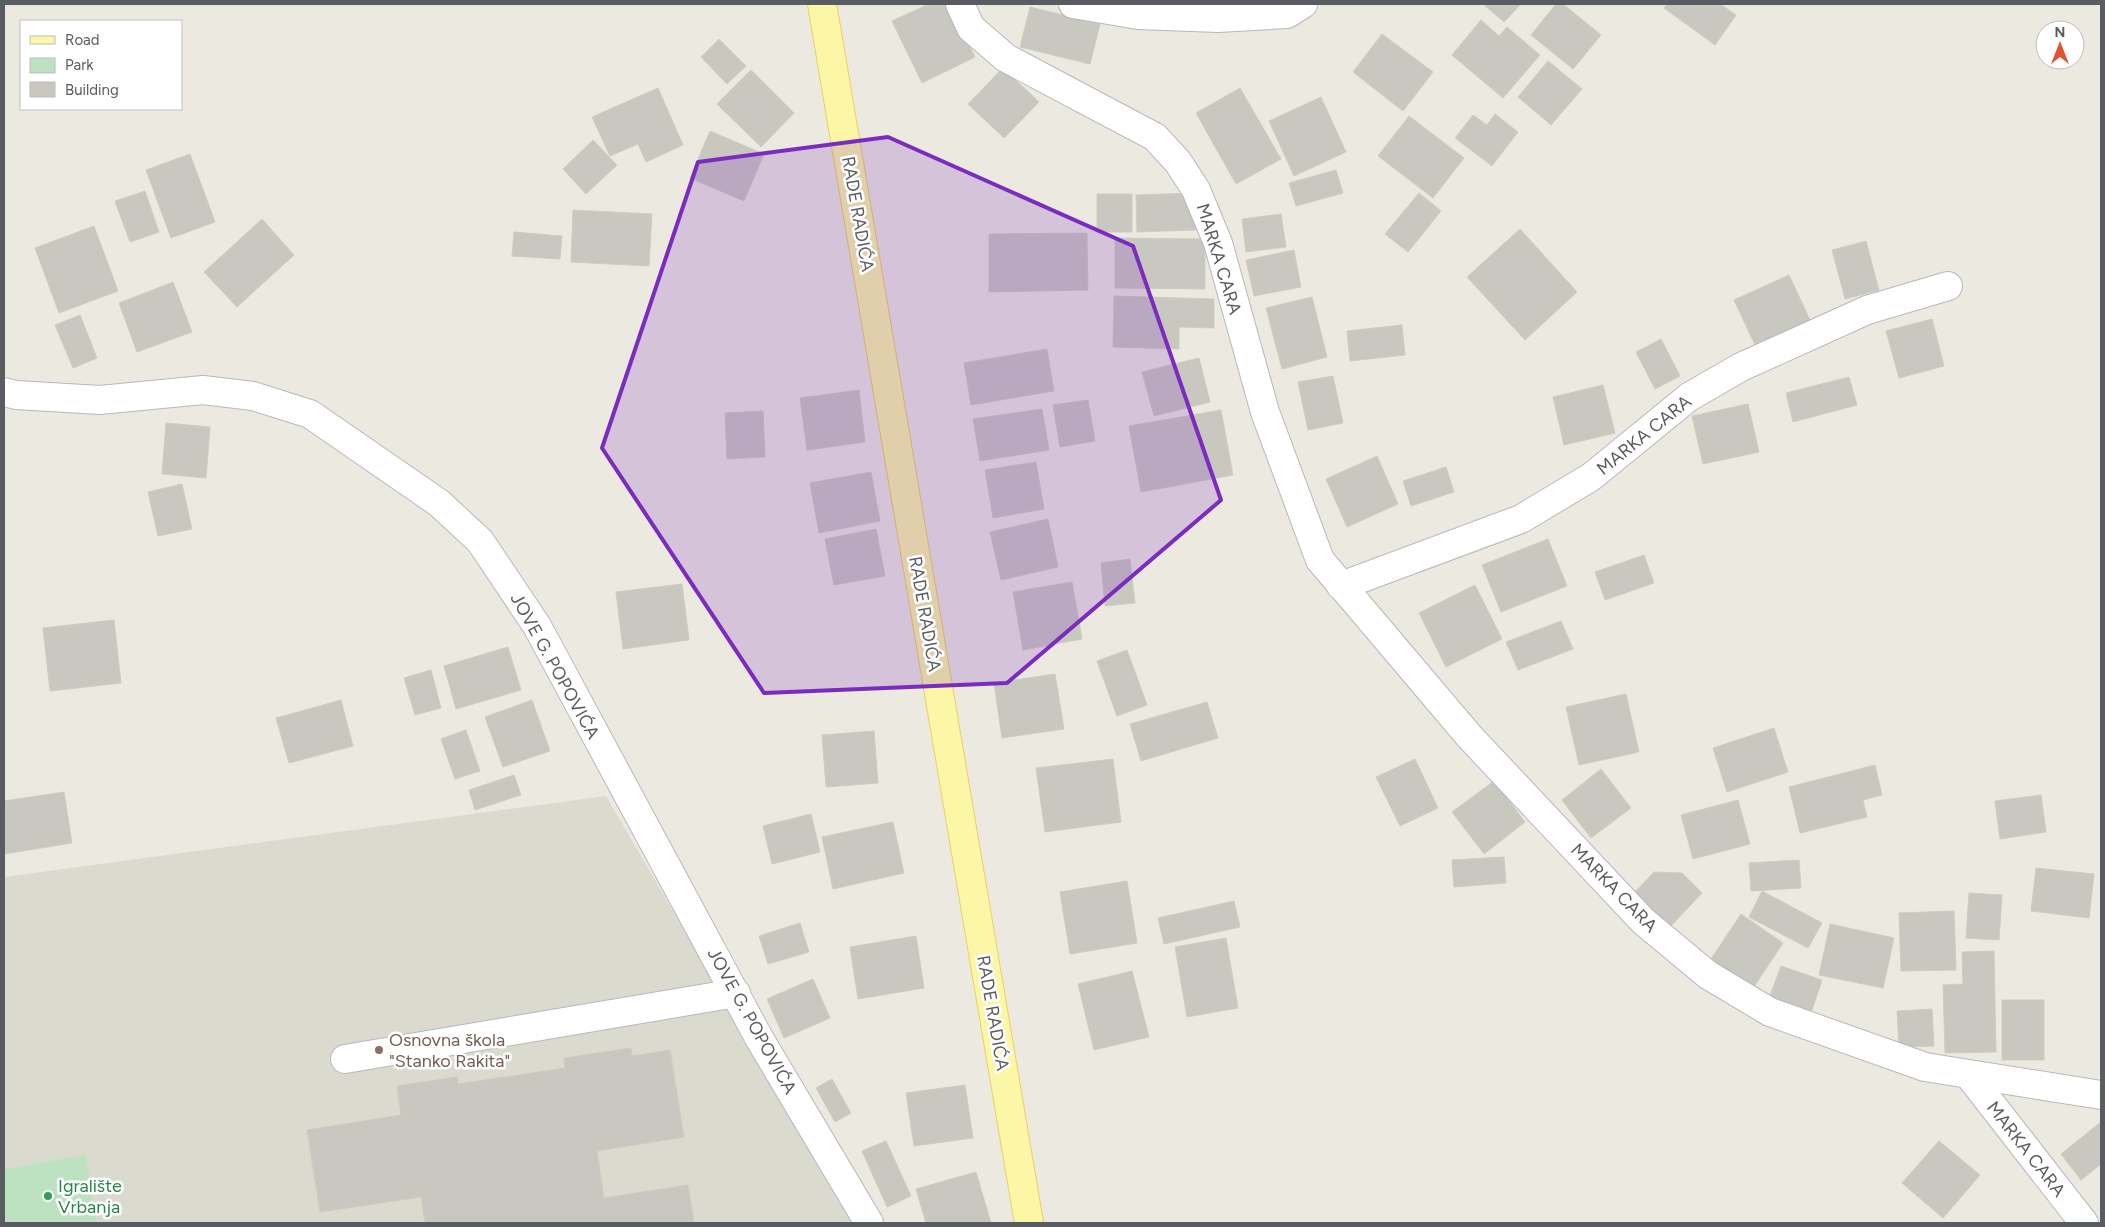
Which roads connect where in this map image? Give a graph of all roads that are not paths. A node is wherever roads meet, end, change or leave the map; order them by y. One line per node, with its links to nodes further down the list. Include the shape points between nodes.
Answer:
1 (822, 4): 13 (main road, RADE RADIĆA)
2 (960, 4): 7 (street, MARKA CARA, via 972,28 1006,58 1155,137 1178,162 1196,190 1218,243 1265,412 1320,560)
3 (1073, 4): 4 (street, via 1138,15 1218,18 1287,14)
4 (1303, 4)
5 (1948, 286): 7 (street, MARKA CARA, via 1867,310 1741,367 1689,397 1591,477 1520,519)
6 (4, 392): 8 (street, JOVE G. POPOVIĆA, via 100,400 203,390 254,396 310,414 439,503 480,542 537,626)
7 (1341, 586): 10 (street, MARKA CARA, via 1469,736 1643,921 1708,975 1770,1012 1925,1067)
8 (736, 994): 9 (street); 12 (street, JOVE G. POPOVIĆA)
9 (345, 1059)
10 (1968, 1074): 11 (street, MARKA CARA); 14 (street, MARKA CARA)
11 (2101, 1095)
12 (869, 1223)
13 (1029, 1223)
14 (2084, 1223)

